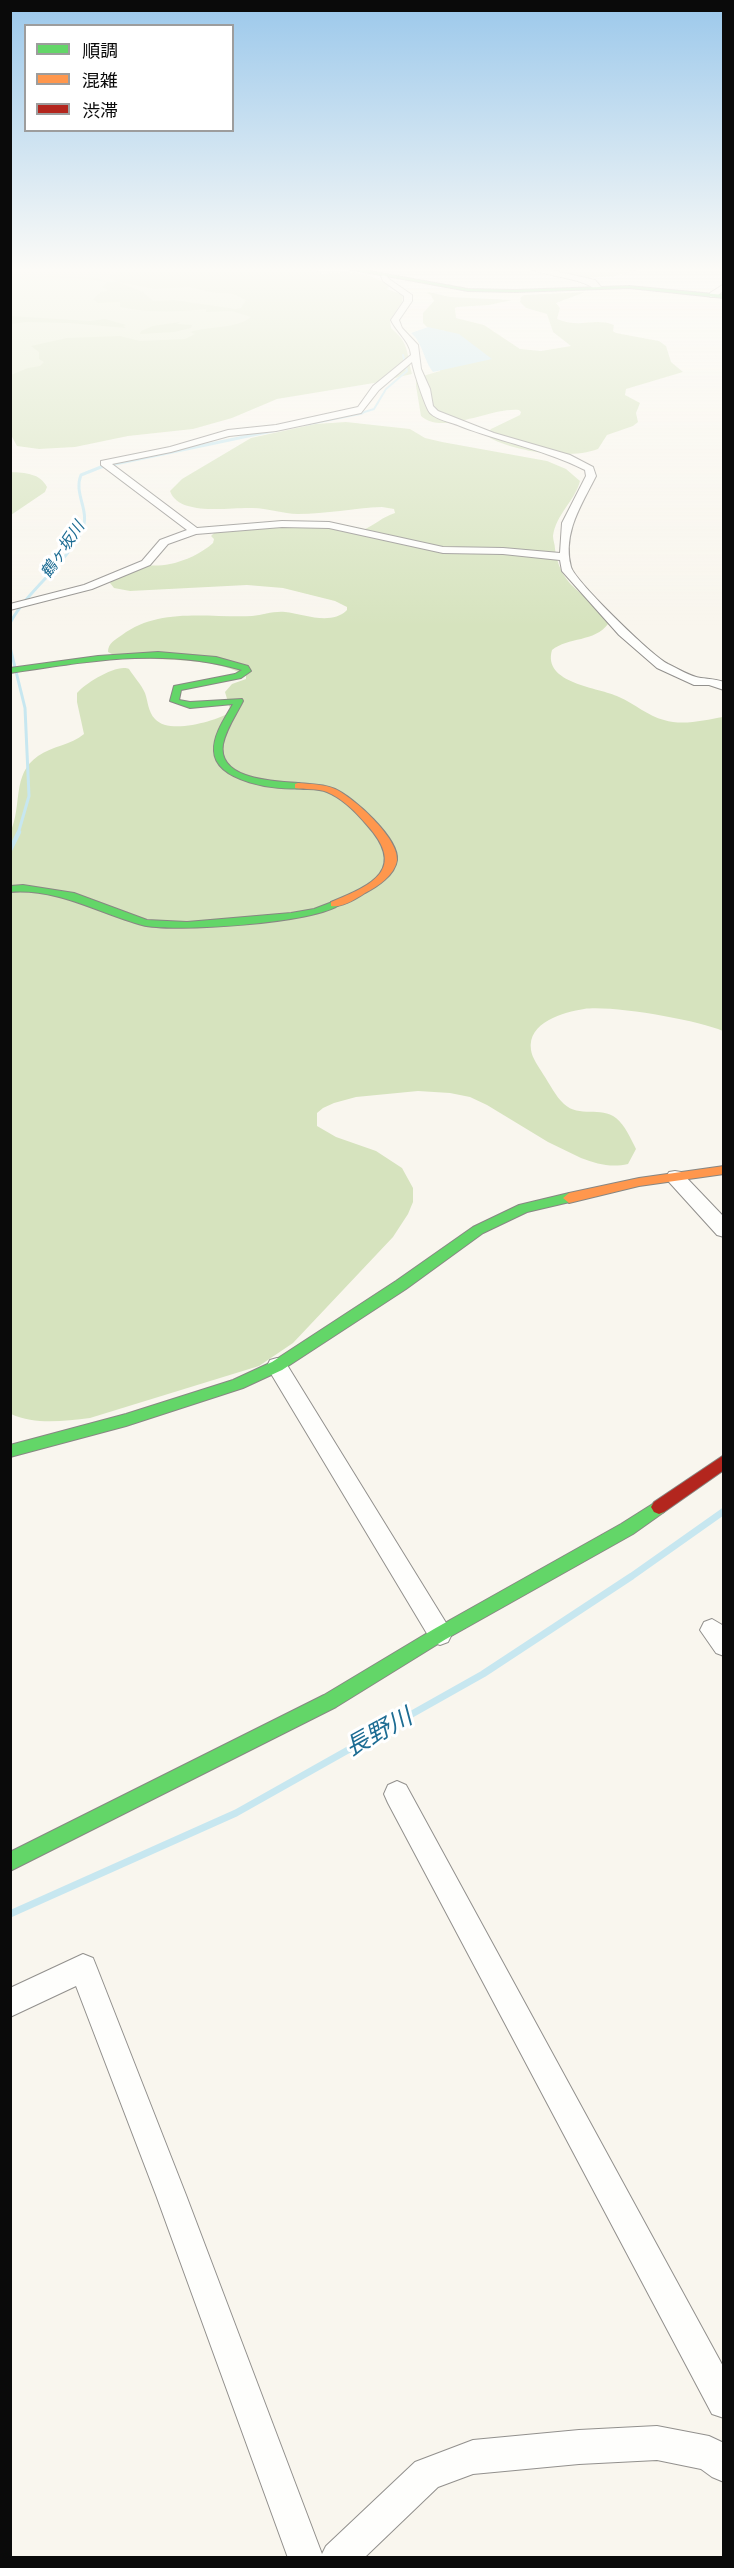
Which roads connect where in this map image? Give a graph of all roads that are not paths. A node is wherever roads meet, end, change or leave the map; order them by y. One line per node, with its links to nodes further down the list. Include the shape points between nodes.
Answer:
1 (377, 387): 3 (street, via 365,407 358,411 276,428 228,433 107,465)
2 (425, 387): 4 (street, via 429,406 435,412 491,435 567,458 591,471 567,523)
3 (195, 531): 4 (street, via 282,524 329,525 444,550 503,550); 5 (street, via 164,542 146,563 88,587)
4 (564, 557): 8 (street, via 566,569 622,633 669,670 692,680)
5 (11, 607)
6 (11, 671): 10 (street, via 139,654 194,656 246,668 237,676 177,688 174,701 182,705 239,701 221,740 219,759 249,780 329,790 381,833 392,862 384,874 357,895 316,912 187,925 146,923 70,895)
7 (723, 672): 8 (street)
8 (710, 681): 9 (street)
9 (723, 686)
10 (10, 889)
11 (723, 1170): 12 (street)
12 (675, 1177): 13 (street); 14 (street, via 576,1195 506,1214)
13 (723, 1230)
14 (277, 1366): 15 (street, via 238,1384 126,1420); 17 (street)
15 (10, 1451)
16 (723, 1461): 17 (street, via 627,1529)
17 (440, 1634): 19 (street, via 330,1701)
18 (397, 1794): 21 (street)
19 (10, 1862)
20 (10, 2003): 23 (street, via 83,1968)
21 (723, 2402)
22 (723, 2465): 24 (street, via 709,2453 657,2443 473,2457 427,2474)
23 (306, 2558)
24 (338, 2558)

